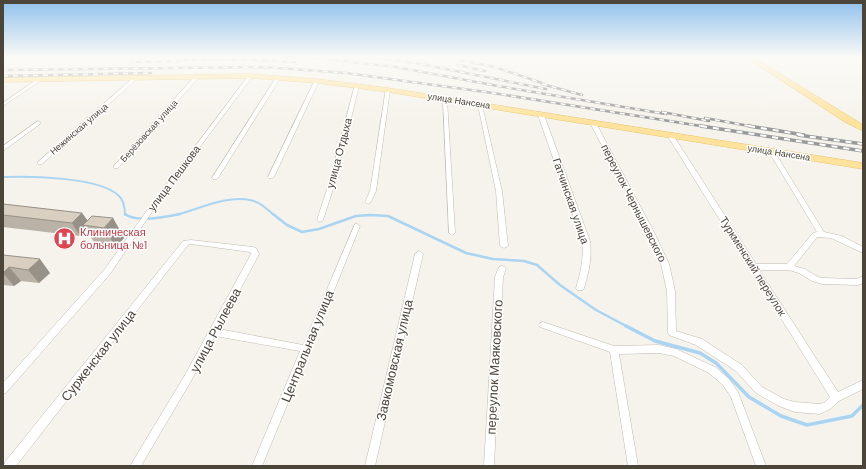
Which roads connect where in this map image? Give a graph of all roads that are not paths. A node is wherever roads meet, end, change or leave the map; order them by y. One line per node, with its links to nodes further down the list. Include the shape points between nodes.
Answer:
1 (41, 79): 2 (main road, улица Нансена); 9 (main road, улица Нансена); 14 (street)
2 (52, 79)
3 (135, 79): 27 (street, Нежинская улица)
4 (195, 79): 29 (street, Берёзовская улица)
5 (249, 79): 51 (street, улица Пешкова, via 158,199 107,272)
6 (278, 79): 31 (street)
7 (297, 79): 10 (main road, улица Нансена)
8 (783, 79): 21 (main road)
9 (3, 80)
10 (317, 81): 11 (main road, улица Нансена); 30 (street)
11 (357, 86): 12 (main road, улица Нансена); 33 (street, улица Отдыха)
12 (388, 90): 15 (main road, улица Нансена); 32 (street, via 373,191)
13 (3, 98): 14 (street)
14 (12, 98): 16 (street)
15 (445, 99): 17 (main road, улица Нансена); 35 (street)
16 (3, 105)
17 (480, 105): 18 (main road, улица Нансена); 38 (street, via 499,190)
18 (541, 115): 20 (main road, улица Нансена); 45 (street, Гатчинская улица, via 586,242 586,269)
19 (38, 123): 24 (street)
20 (593, 123): 22 (main road, улица Нансена); 52 (street, переулок Чернышевского, via 652,234 665,264 671,291 672,333 699,342 728,360 759,390 782,404 820,409)
21 (863, 128)
22 (670, 135): 26 (main road, улица Нансена); 41 (street, Туркменский переулок)
23 (3, 142): 24 (street)
24 (12, 142): 25 (street)
25 (3, 149)
26 (772, 152): 28 (main road, улица Нансена); 36 (street)
27 (40, 163)
28 (863, 166)
29 (116, 167)
30 (271, 177)
31 (214, 178)
32 (368, 202)
33 (320, 220)
34 (357, 226): 48 (street, Центральная улица)
35 (452, 233)
36 (821, 233): 39 (street); 43 (street, via 815,235)
37 (186, 243): 47 (street, улица Рылеева, via 253,250 255,254); 53 (street, Сурженская улица)
38 (504, 246)
39 (863, 250)
40 (419, 254): 56 (street, Завкомовская улица)
41 (753, 267): 43 (street); 52 (street, Туркменский переулок)
42 (502, 268): 57 (street, переулок Маяковского)
43 (789, 268): 44 (street, via 822,281 858,282)
44 (863, 279)
45 (580, 288)
46 (543, 325): 49 (street)
47 (214, 332): 48 (street); 54 (street, улица Рылеева)
48 (307, 349): 55 (street, Центральная улица)
49 (614, 350): 58 (street); 59 (street, via 659,349 676,352 712,370 726,382 735,395)
50 (863, 384): 52 (street)
51 (3, 390)
52 (836, 398)
53 (10, 466)
54 (135, 466)
55 (257, 466)
56 (370, 466)
57 (489, 466)
58 (633, 466)
59 (761, 466)

